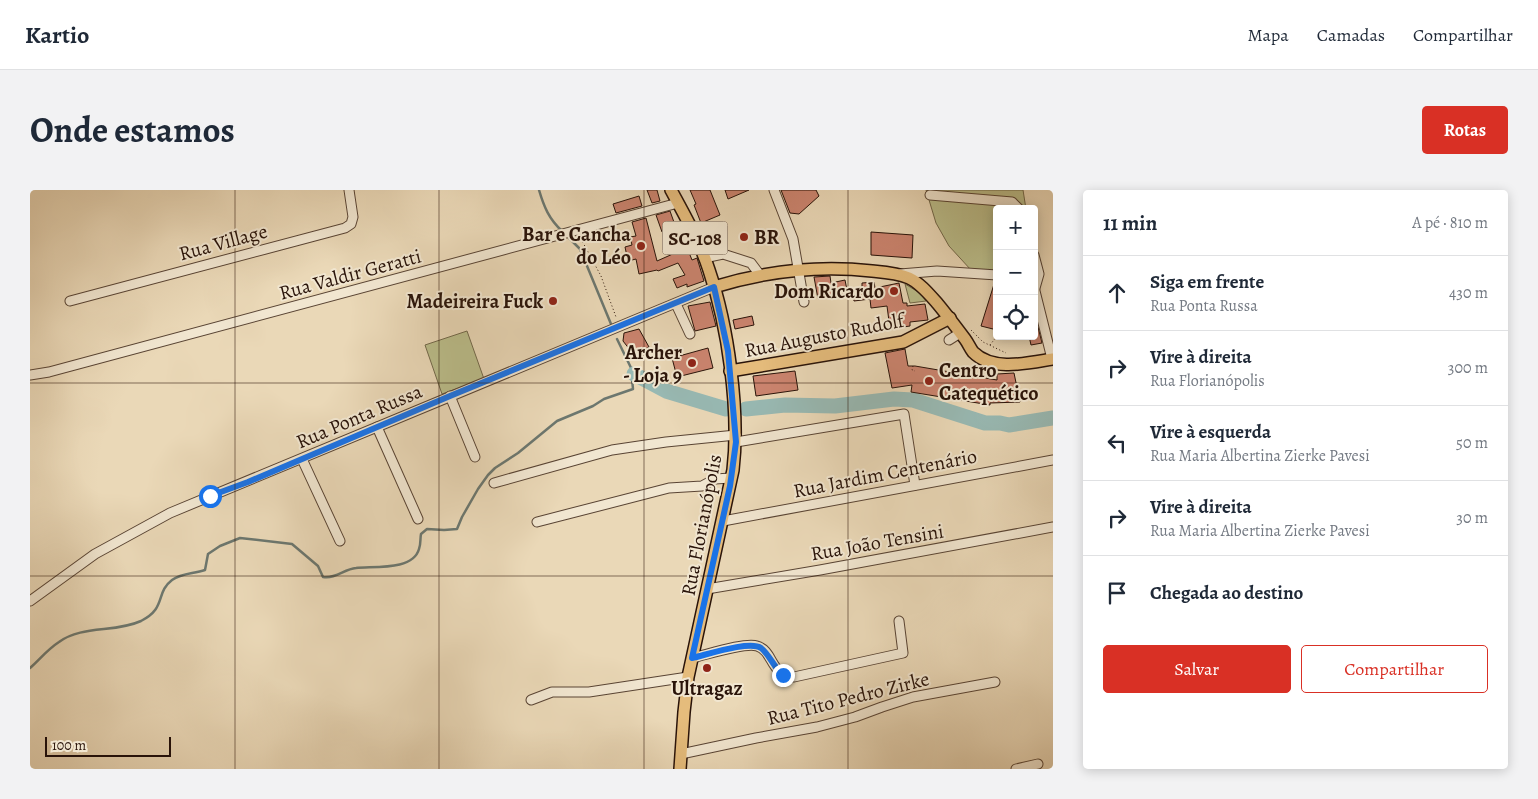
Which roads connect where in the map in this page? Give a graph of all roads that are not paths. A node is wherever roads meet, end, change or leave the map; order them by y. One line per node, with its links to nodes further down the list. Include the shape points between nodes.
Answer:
1 (350, 190): 16 (street, Rua Village, via 353,217 345,228)
2 (671, 190): 5 (main road, SC-108)
3 (774, 190): 10 (street, via 793,239)
4 (930, 195): 6 (street, via 1012,202)
5 (678, 203): 7 (main road, SC-108); 25 (street, Rua Valdir Geratti, via 59,370)
6 (1015, 205)
7 (690, 227): 8 (street); 9 (main road, SC-108)
8 (668, 234)
9 (704, 258): 12 (street, via 722,254 751,263); 14 (main road, SC-108)
10 (799, 269): 12 (main road); 13 (main road, via 861,270); 17 (street)
11 (993, 272): 13 (street, via 937,271)
12 (760, 275): 14 (main road)
13 (896, 275): 19 (main road, via 909,278 922,287)
14 (714, 287): 18 (street, Rua Ponta Russa); 24 (main road, Rua Florianópolis / SC-108)
15 (1036, 295): 23 (street)
16 (70, 301)
17 (804, 302)
18 (676, 304): 21 (street); 26 (street, Rua Ponta Russa)
19 (950, 318): 20 (main road); 24 (main road, Rua Augusto Rudolf, via 903,342)
20 (960, 333): 22 (street); 23 (main road, via 983,362 1007,365)
21 (690, 334)
22 (949, 340)
23 (1052, 359)
24 (730, 371): 28 (main road, Rua Florianópolis / SC-108)
25 (30, 375)
26 (450, 396): 27 (street, Rua Ponta Russa); 29 (street)
27 (377, 427): 30 (street, Rua Ponta Russa); 35 (street)
28 (736, 439): 32 (main road, Rua Florianópolis / SC-108); 33 (street, via 666,442 612,450); 34 (street, via 904,414)
29 (475, 457)
30 (302, 459): 39 (street); 41 (street, Rua Ponta Russa, via 170,513 95,554)
31 (1053, 460): 34 (street, Rua Jardim Centenário)
32 (731, 478): 36 (main road, Rua Florianópolis / SC-108); 37 (street, via 716,479 702,486 669,488)
33 (494, 483)
34 (915, 485): 36 (street, Rua Jardim Centenário)
35 (418, 519)
36 (722, 521): 40 (main road, Rua Florianópolis / SC-108)
37 (537, 522)
38 (1053, 527): 40 (street, Rua João Tensini)
39 (340, 541)
40 (707, 589): 43 (main road, Rua Florianópolis / SC-108)
41 (30, 601)
42 (899, 621): 43 (street, via 903,653 794,677 783,675 756,645)
43 (692, 658): 44 (main road, Rua Florianópolis / SC-108)
44 (688, 677): 46 (street, via 589,692 552,692); 47 (main road, Rua Florianópolis / SC-108)
45 (995, 682): 47 (street, Rua Tito Pedro Zirke, via 913,697 855,718 817,727)
46 (531, 700)
47 (681, 754): 49 (main road, Rua Florianópolis / SC-108)
48 (1038, 764): 50 (street)
49 (680, 769)
50 (1016, 769)

